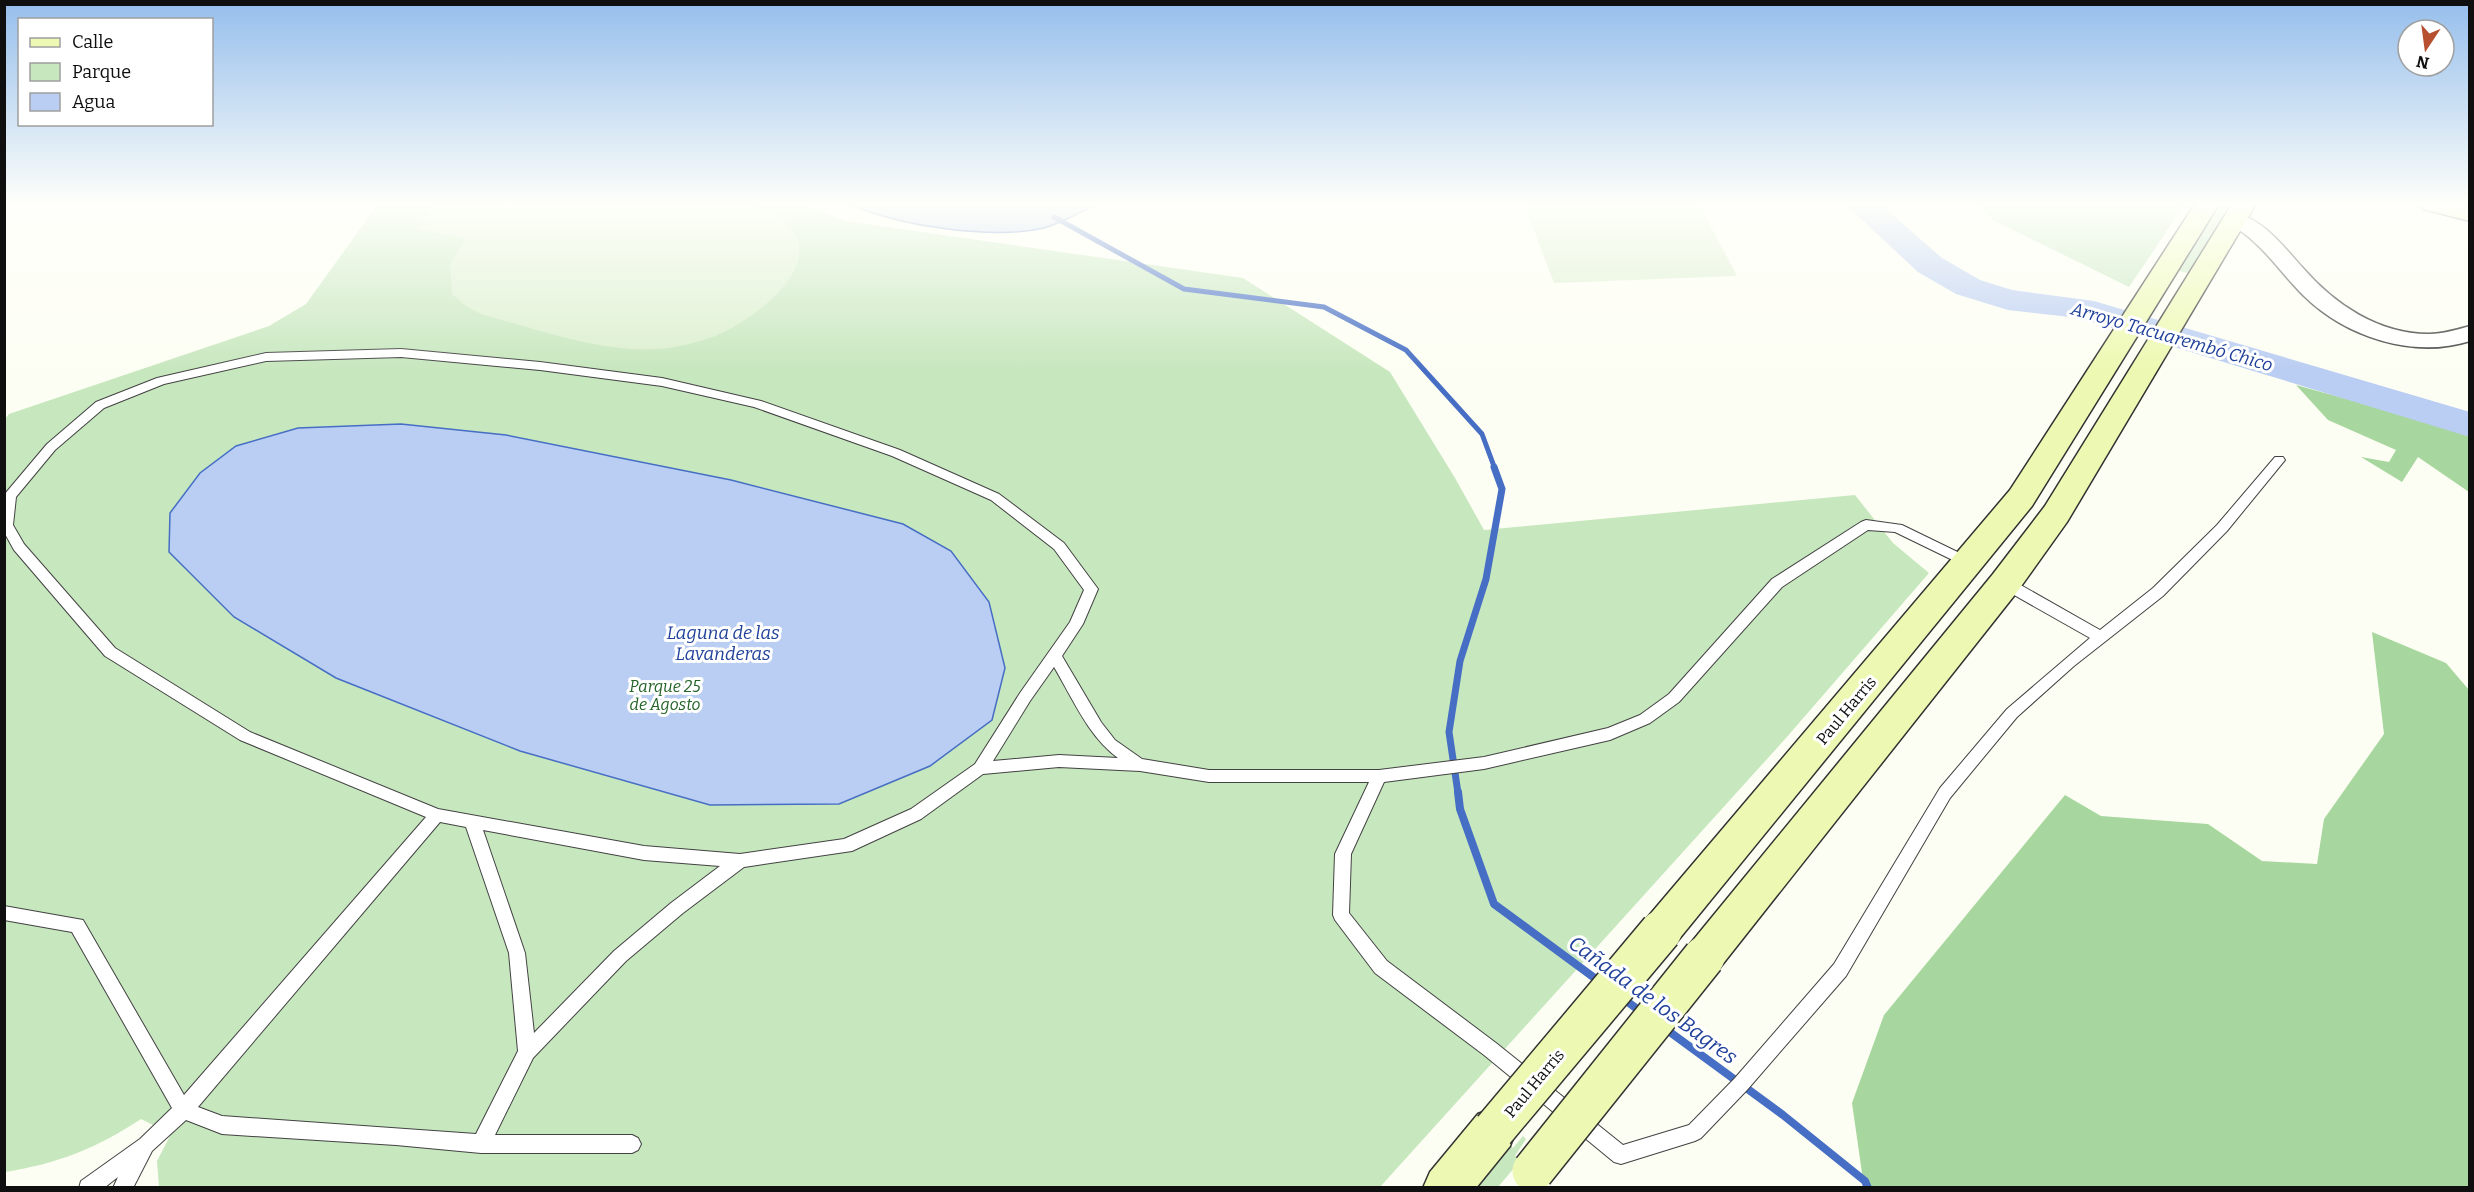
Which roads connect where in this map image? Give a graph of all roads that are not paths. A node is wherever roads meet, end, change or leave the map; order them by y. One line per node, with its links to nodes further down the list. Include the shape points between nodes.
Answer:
1 (2173, 260): 7 (main road, Paul Harris, via 2021,498)
2 (2211, 260): 8 (main road, via 2056,514)
3 (2284, 260): 4 (street, via 2329,306 2401,340 2433,340)
4 (2469, 333)
5 (2279, 460): 9 (lane, via 2222,528 2158,592)
6 (6, 526): 10 (lane, via 10,496 51,447 100,405 161,381 266,357 401,353 540,366 662,382 757,404 896,453 995,497 1059,546 1091,589 1076,624); 14 (lane, via 19,547 110,652 245,736)
7 (1969, 563): 8 (main road); 13 (lane, via 1897,528 1866,525 1776,583 1674,698 1645,719 1610,734 1484,763); 26 (main road, Paul Harris, bridge)
8 (2005, 583): 9 (lane); 23 (main road, bridge)
9 (2102, 637): 13 (lane, via 2012,713 1945,794 1840,970 1741,1084 1695,1132 1621,1155 1490,1049 1381,968 1341,915 1343,854)
10 (1055, 656): 11 (lane, via 1110,744); 12 (lane)
11 (1140, 765): 12 (lane, via 1059,761); 13 (lane, via 1209,776)
12 (980, 768): 16 (lane, via 916,814 846,846)
13 (1379, 777)
14 (438, 815): 15 (lane); 19 (lane)
15 (472, 822): 16 (lane, via 644,853); 18 (lane, via 517,953)
16 (740, 861): 18 (lane, via 620,956)
17 (4, 913): 19 (lane, via 77,925)
18 (527, 1052): 20 (lane)
19 (183, 1110): 20 (lane, via 222,1125); 22 (lane)
20 (481, 1144): 21 (lane)
21 (633, 1144)
22 (146, 1145): 24 (lane); 25 (lane)
23 (1527, 1179)
24 (88, 1188)
25 (122, 1188)
26 (1446, 1188)

